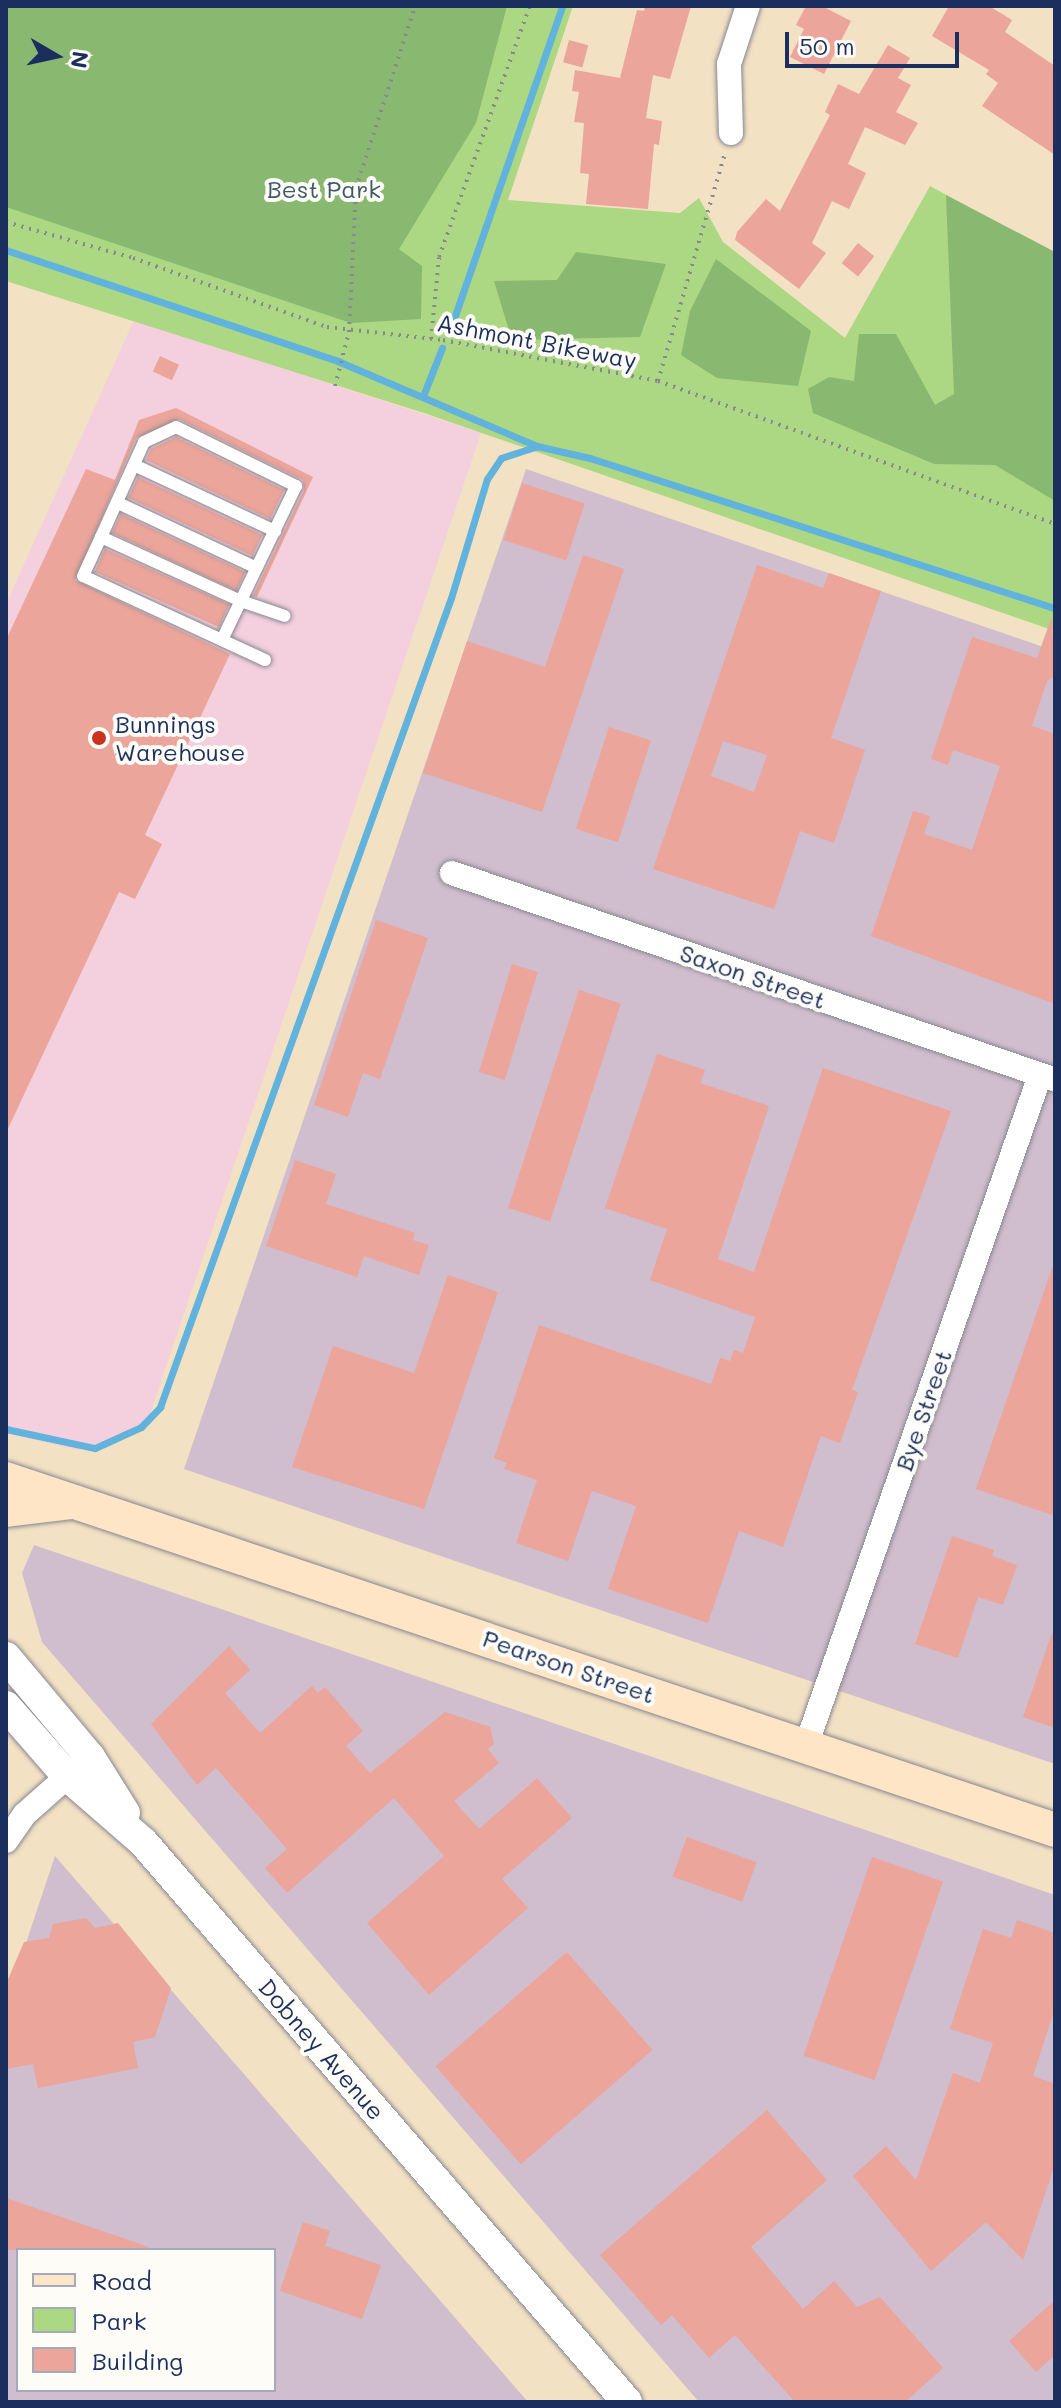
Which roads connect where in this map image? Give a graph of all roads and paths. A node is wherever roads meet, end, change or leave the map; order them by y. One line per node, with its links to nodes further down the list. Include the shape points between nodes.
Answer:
1 (415, 6): 6 (path, via 356,188)
2 (530, 6): 7 (path, via 439,257)
3 (748, 6): 4 (street, via 729,64)
4 (731, 133): 8 (path)
5 (6, 222): 6 (path, Ashmont Bikeway, via 133,258)
6 (349, 332): 7 (path, Ashmont Bikeway); 9 (path)
7 (431, 339): 8 (path, Ashmont Bikeway)
8 (658, 381): 12 (path, Ashmont Bikeway)
9 (335, 386)
10 (134, 465): 11 (lane); 13 (lane); 13 (lane, via 144,442 176,427 296,486)
11 (118, 503): 14 (lane); 15 (lane)
12 (1055, 524)
13 (275, 531): 15 (lane)
14 (101, 537): 16 (lane); 18 (lane, via 83,576)
15 (257, 568): 16 (lane)
16 (241, 601): 17 (lane); 18 (lane)
17 (285, 616)
18 (222, 640): 19 (lane)
19 (265, 660)
20 (452, 873): 21 (street, Saxon Street)
21 (1048, 1078): 27 (street, Bye Street)
22 (6, 1479): 23 (main road, Pearson Street)
23 (83, 1501): 24 (main road, Pearson Street); 27 (main road, Pearson Street)
24 (6, 1510)
25 (6, 1657): 28 (street)
26 (6, 1706): 28 (street, Dobney Avenue)
27 (806, 1746): 29 (main road, Pearson Street)
28 (78, 1766): 30 (street, via 25,1814); 31 (street, Dobney Avenue)
29 (1055, 1830)
30 (6, 1841)
31 (627, 2402)

